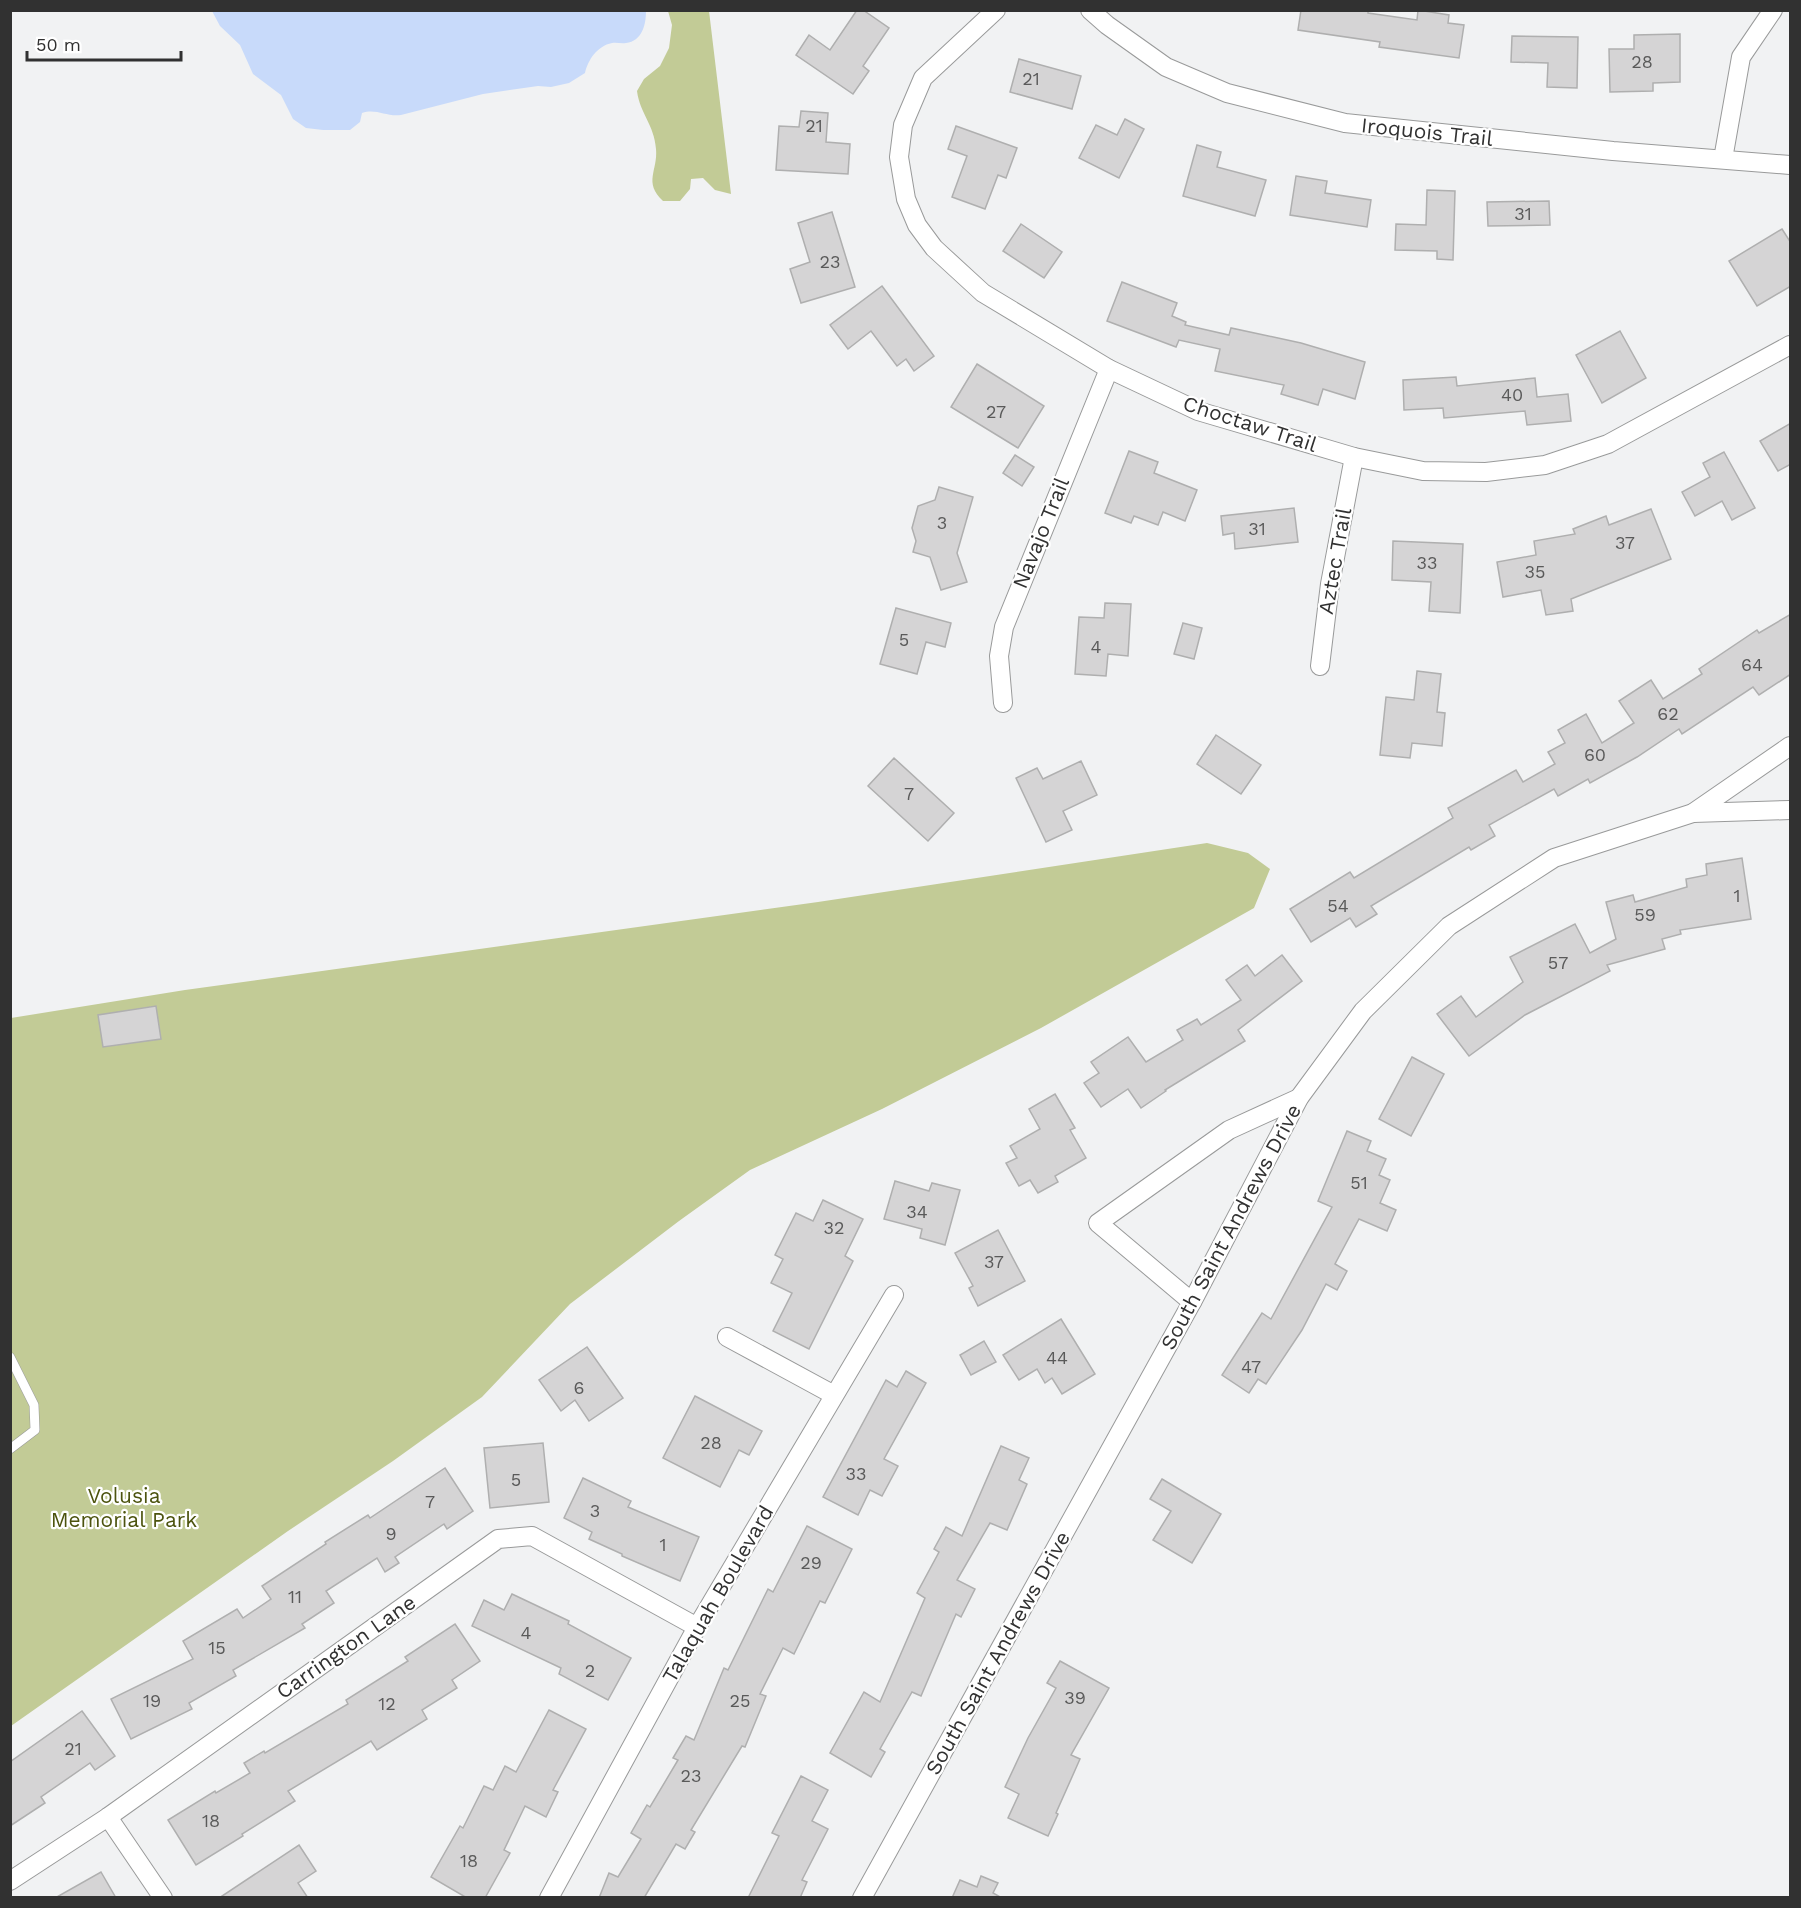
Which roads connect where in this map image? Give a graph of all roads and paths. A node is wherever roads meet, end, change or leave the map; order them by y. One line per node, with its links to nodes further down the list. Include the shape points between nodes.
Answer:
1 (996, 10): 7 (street, Choctaw Trail, via 924,78 903,125 899,158 906,199 917,225 934,248 983,293)
2 (1090, 10): 4 (street, Iroquois Trail, via 1166,67 1227,93 1346,123)
3 (1773, 10): 4 (street, via 1741,57)
4 (1723, 159): 5 (street, Iroquois Trail)
5 (1791, 165)
6 (1791, 345): 8 (street, Choctaw Trail, via 1608,444 1545,465 1486,472 1423,471)
7 (1108, 369): 8 (street, Choctaw Trail, via 1198,411); 10 (street, Navajo Trail, via 1004,627 999,656)
8 (1354, 457): 9 (street, Aztec Trail, via 1330,584)
9 (1320, 666)
10 (1003, 703)
11 (1791, 746): 13 (street, South Saint Andrews Drive)
12 (1791, 810): 13 (street)
13 (1694, 813): 14 (street, South Saint Andrews Drive, via 1554,858 1449,926 1363,1011)
14 (1299, 1098): 16 (street, South Saint Andrews Drive); 16 (street, via 1229,1130 1098,1223)
15 (894, 1294): 19 (street, Talaquah Boulevard)
16 (1192, 1302): 26 (street, South Saint Andrews Drive)
17 (727, 1337): 19 (street)
18 (10, 1357): 20 (lane, via 34,1405 35,1430)
19 (834, 1395): 21 (street, Talaquah Boulevard)
20 (10, 1449)
21 (697, 1627): 22 (street, Carrington Lane, via 532,1536 498,1539); 25 (street, Talaquah Boulevard)
22 (108, 1817): 23 (street, Carrington Lane); 24 (street)
23 (10, 1881)
24 (163, 1898)
25 (549, 1898)
26 (862, 1898)

